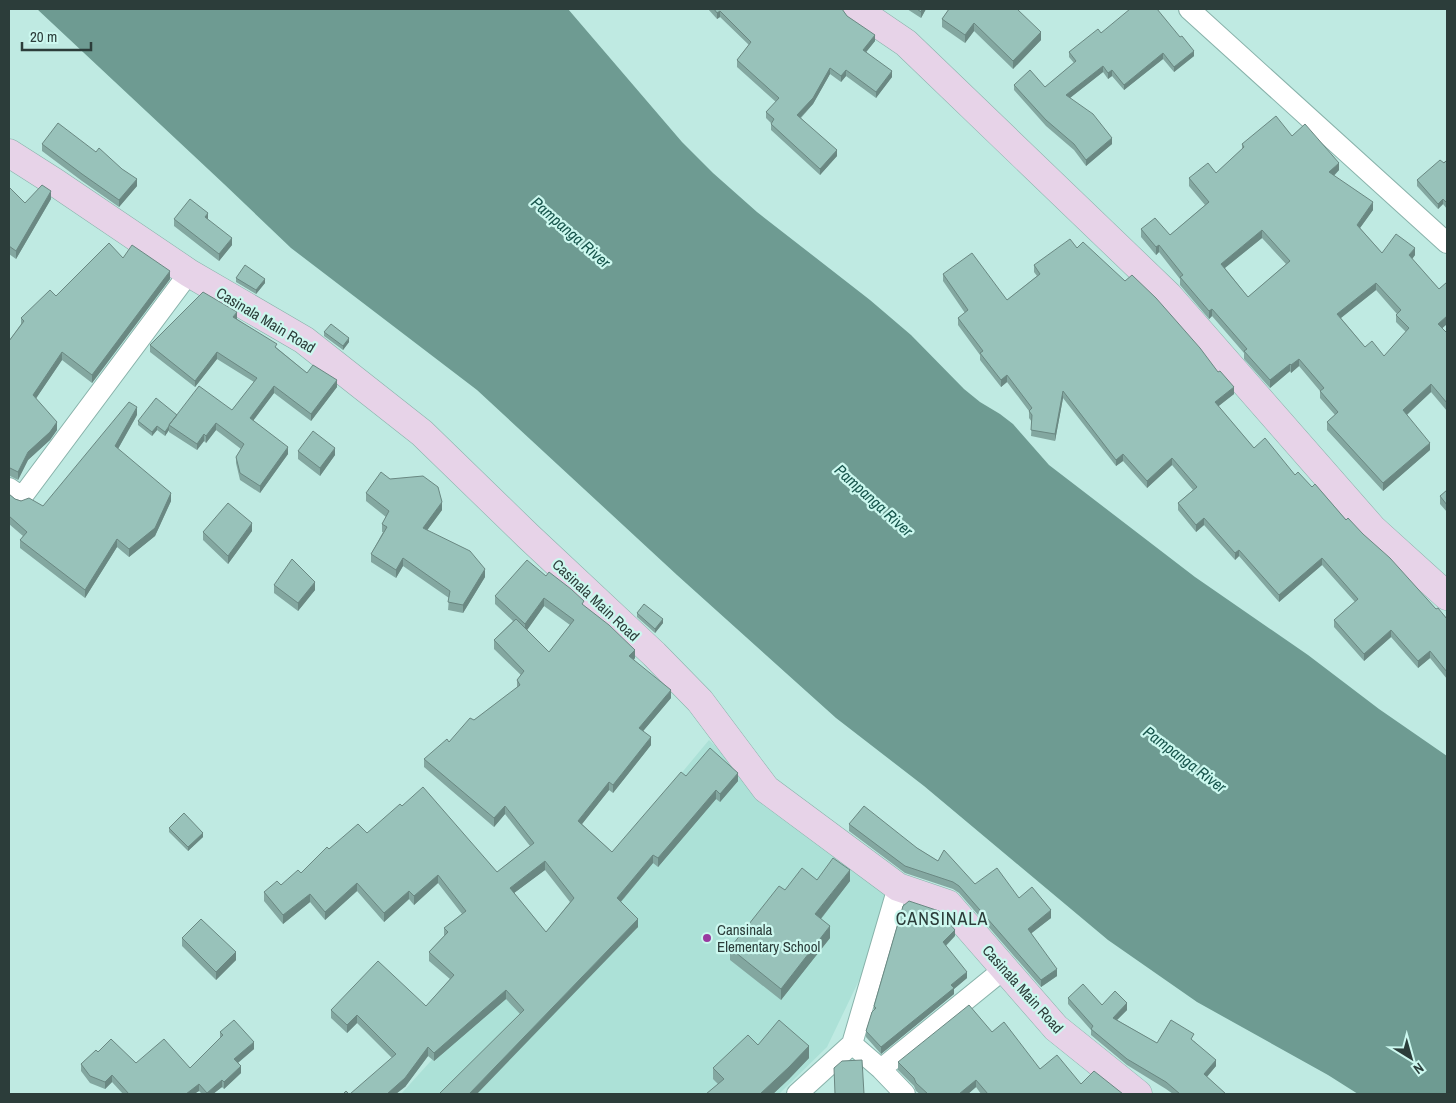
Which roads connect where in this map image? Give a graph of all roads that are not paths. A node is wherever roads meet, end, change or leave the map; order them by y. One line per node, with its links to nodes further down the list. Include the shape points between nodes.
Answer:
1 (856, 9): 7 (street, via 906,43 1168,296 1373,529)
2 (1189, 9): 4 (street)
3 (9, 153): 5 (street, Casinala Main Road)
4 (1447, 243)
5 (189, 273): 6 (street, via 22,497); 8 (street, Casinala Main Road, via 304,340 422,433 700,701 766,789)
6 (9, 488)
7 (1447, 596)
8 (898, 886): 9 (street, Casinala Main Road, via 948,904); 10 (street)
9 (1004, 968): 11 (street); 14 (street, Casinala Main Road, via 1056,1028)
10 (852, 1044): 11 (street); 12 (street)
11 (881, 1069): 13 (street)
12 (797, 1094)
13 (905, 1094)
14 (1138, 1094)

